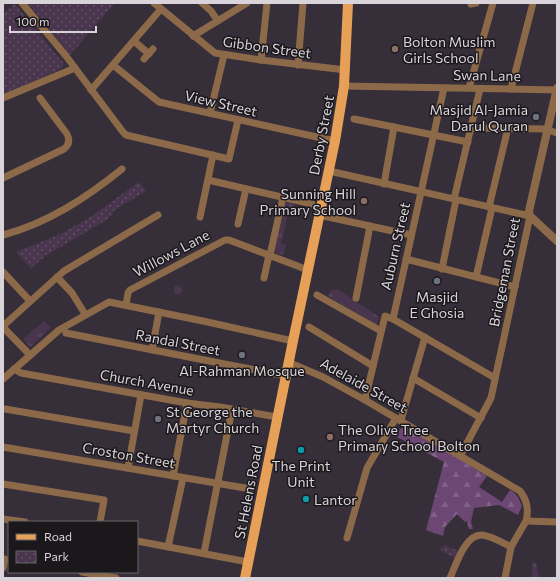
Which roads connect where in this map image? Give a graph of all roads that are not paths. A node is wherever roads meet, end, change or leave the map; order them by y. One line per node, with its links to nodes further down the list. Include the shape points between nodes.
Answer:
1 (22, 3): 19 (street)
2 (154, 3): 10 (street, Gibbon Street)
3 (202, 3): 11 (street)
4 (247, 3): 11 (street)
5 (267, 3): 16 (street)
6 (303, 3): 18 (street)
7 (348, 3): 20 (main road, Derby Street)
8 (493, 3): 23 (street)
9 (533, 3): 25 (street)
10 (161, 9): 12 (street, Gibbon Street); 13 (street)
11 (218, 21): 12 (street)
12 (193, 36): 15 (street, Gibbon Street, via 212,52)
13 (134, 41): 14 (street); 17 (street)
14 (149, 54)
15 (224, 55): 16 (street, Gibbon Street); 30 (street)
16 (261, 60): 18 (street, Gibbon Street)
17 (113, 65): 27 (street); 30 (street, View Street, via 159,102)
18 (298, 65): 20 (street, Gibbon Street)
19 (75, 68): 27 (street); 28 (street)
20 (346, 70): 21 (main road, Derby Street)
21 (344, 86): 22 (street, Swan Lane); 39 (main road, Derby Street)
22 (444, 88): 23 (street, Swan Lane); 38 (street, Auburn Street)
23 (469, 88): 24 (street, Swan Lane)
24 (480, 89): 25 (street, Swan Lane); 34 (street)
25 (511, 89): 26 (street, Swan Lane)
26 (557, 89): 36 (street, Bridgeman Street)
27 (91, 90): 41 (street, via 125,134)
28 (3, 98)
29 (40, 98): 44 (street, via 67,134 68,145)
30 (210, 113): 32 (street, View Street)
31 (354, 119): 33 (street)
32 (238, 120): 39 (street, View Street); 41 (street, via 229,159)
33 (394, 127): 38 (street); 46 (street)
34 (471, 128): 35 (street); 40 (street)
35 (508, 128): 36 (street); 52 (street)
36 (548, 130): 37 (street); 57 (street, Bridgeman Street, via 529,211)
37 (557, 133)
38 (434, 135): 40 (street); 48 (street, Auburn Street)
39 (335, 141): 43 (main road, Derby Street)
40 (468, 142): 50 (street)
41 (213, 155): 45 (street)
42 (122, 170): 61 (street, via 75,204)
43 (329, 171): 46 (street); 55 (main road, Derby Street)
44 (3, 178)
45 (208, 180): 47 (street); 56 (street)
46 (384, 184): 48 (street)
47 (246, 188): 49 (street); 59 (street)
48 (421, 192): 50 (street); 62 (street, Auburn Street)
49 (283, 197): 51 (street); 64 (street)
50 (455, 200): 52 (street); 66 (street)
51 (312, 204)
52 (491, 207): 57 (street); 71 (street)
53 (146, 213): 58 (street)
54 (158, 215): 58 (street)
55 (319, 215): 60 (street); 67 (main road, Derby Street)
56 (200, 216)
57 (530, 216): 63 (street); 72 (street, Bridgeman Street)
58 (150, 219): 69 (street)
59 (238, 224)
60 (370, 226): 62 (street); 74 (street)
61 (3, 235)
62 (411, 235): 65 (street, Auburn Street)
63 (557, 241)
64 (270, 255): 67 (street, Willows Lane); 70 (street); 76 (street, Willows Lane, via 225,240 130,290)
65 (406, 259): 66 (street); 79 (street, Auburn Street)
66 (442, 269): 71 (street)
67 (308, 270): 85 (main road, St Helens Road)
68 (3, 272): 75 (street)
69 (57, 277): 75 (street); 78 (street, via 72,293)
70 (264, 278)
71 (476, 278): 72 (street)
72 (515, 287): 93 (street, Bridgeman Street)
73 (317, 296): 82 (street)
74 (356, 298)
75 (30, 301): 80 (street)
76 (126, 305): 77 (street); 78 (street, via 110,302)
77 (159, 312): 85 (street); 86 (street)
78 (85, 314): 87 (street, via 59,330)
79 (393, 319): 82 (street, via 385,316); 84 (street)
80 (3, 327): 87 (street)
81 (309, 327): 89 (street)
82 (381, 331): 89 (street)
83 (66, 334): 86 (street, Randal Street)
84 (424, 337): 92 (street); 93 (street)
85 (293, 341): 88 (main road, St Helens Road)
86 (152, 350): 91 (street, Randal Street)
87 (30, 355): 90 (street)
88 (288, 362): 91 (main road, St Helens Road); 96 (street, Adelaide Street, via 317,374)
89 (373, 366): 96 (street)
90 (14, 369): 94 (street); 95 (street, Church Avenue, via 21,373)
91 (286, 376): 100 (main road, St Helens Road)
92 (413, 378): 101 (street); 102 (street)
93 (495, 378): 101 (street, Bridgeman Street, via 491,398)
94 (3, 379)
95 (141, 395): 97 (street, Church Avenue); 103 (street)
96 (364, 400): 102 (street, Adelaide Street)
97 (187, 403): 99 (street, Church Avenue); 107 (street)
98 (5, 409): 103 (street)
99 (232, 409): 100 (street, Church Avenue); 109 (street)
100 (277, 417): 123 (main road, St Helens Road)
101 (481, 418): 105 (street, Bridgeman Street)
102 (399, 419): 105 (street, Adelaide Street); 117 (street, via 367,468)
103 (134, 431): 106 (street)
104 (3, 447): 106 (street, Croston Street)
105 (460, 456): 115 (street, Adelaide Street, via 517,489 525,500 528,511)
106 (128, 468): 107 (street, Croston Street)
107 (173, 476): 108 (street, Croston Street)
108 (183, 478): 109 (street, Croston Street); 119 (street)
109 (217, 483): 111 (street, Croston Street); 121 (street)
110 (3, 484): 114 (street, via 104,500)
111 (251, 489)
112 (3, 519): 113 (street)
113 (18, 521)
114 (100, 521)
115 (526, 521): 116 (street); 120 (street)
116 (557, 522)
117 (347, 538)
118 (138, 541): 119 (street)
119 (168, 547): 121 (street)
120 (511, 547): 128 (street, via 488,536 473,537 465,545); 129 (street)
121 (204, 553): 123 (street)
122 (6, 559): 124 (street)
123 (248, 562): 127 (main road, St Helens Road)
124 (3, 568)
125 (93, 576): 126 (street)
126 (116, 578)
127 (245, 578)
128 (450, 578)
129 (505, 578)

